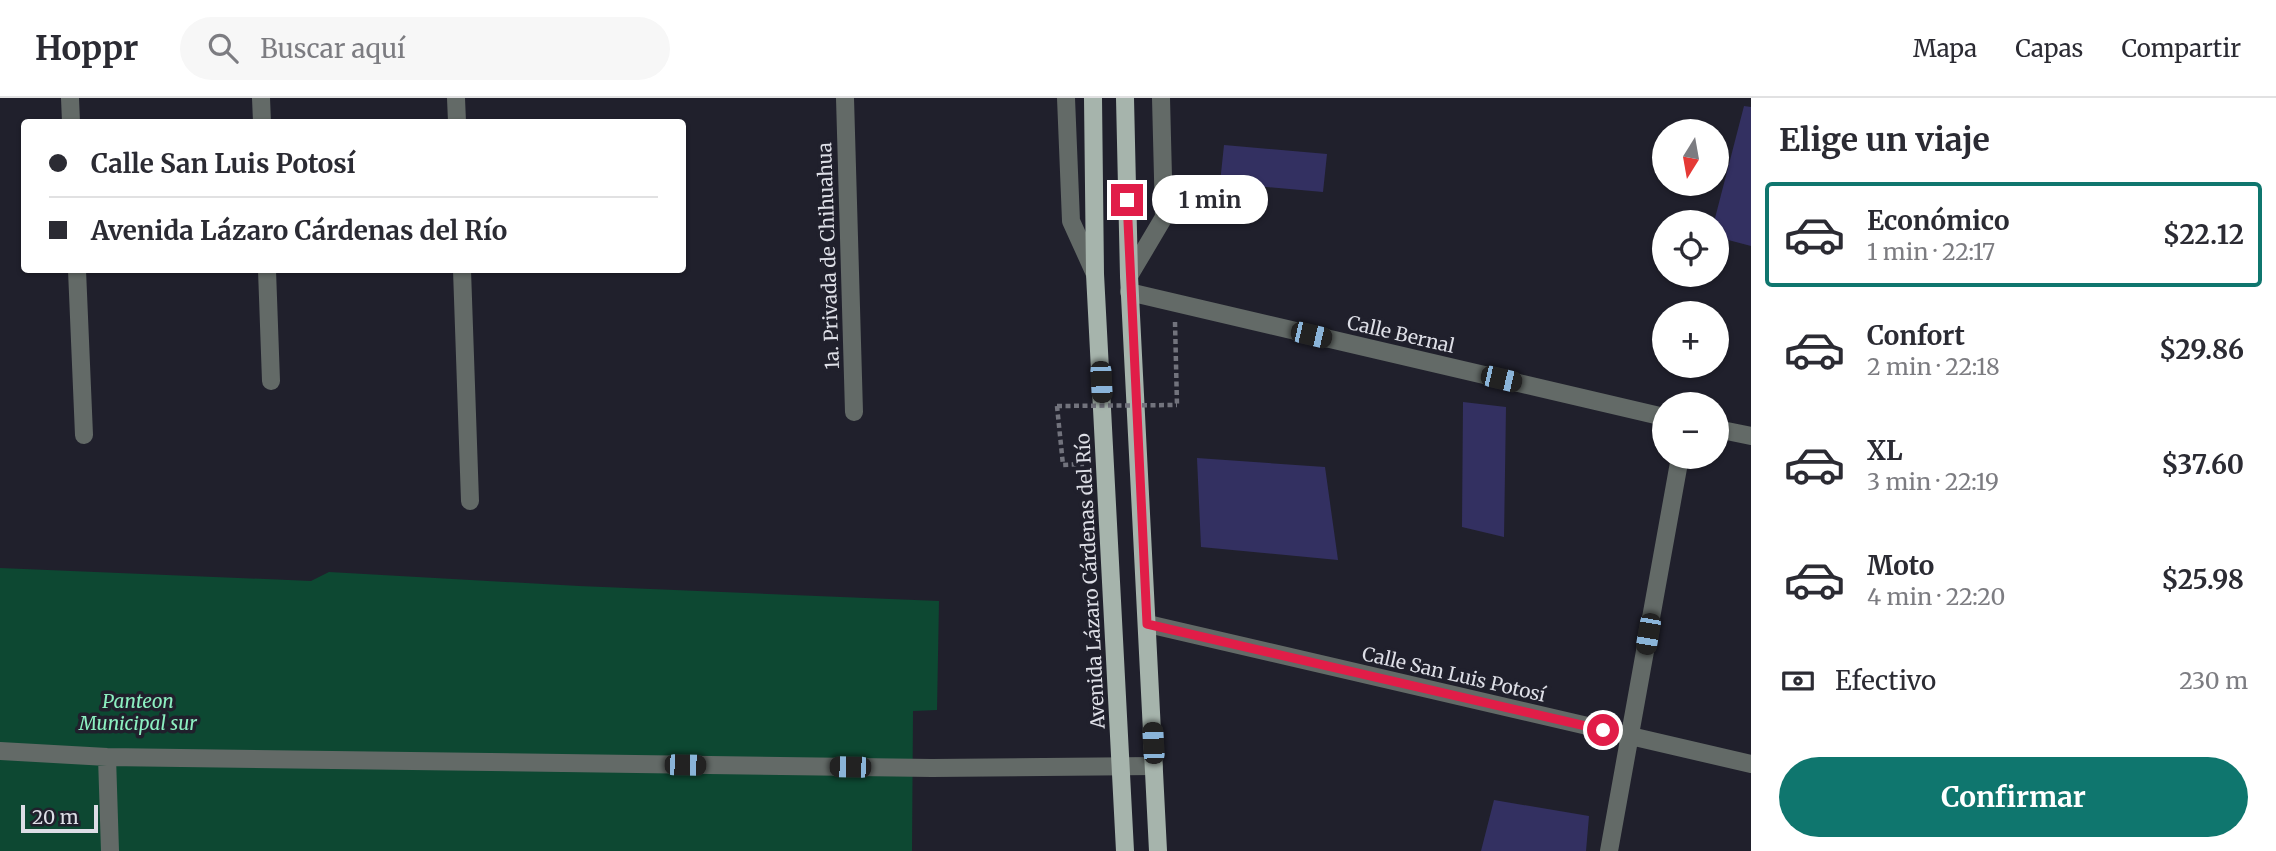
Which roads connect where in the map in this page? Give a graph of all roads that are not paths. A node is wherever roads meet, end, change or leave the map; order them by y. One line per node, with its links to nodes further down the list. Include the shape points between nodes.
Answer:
1 (70, 98): 9 (street)
2 (261, 98): 10 (street)
3 (456, 98): 11 (street)
4 (845, 98): 18 (street, 1a. Privada de Chihuahua)
5 (1066, 98): 15 (street, via 1071,221)
6 (1093, 98): 15 (main road, Avenida Lázaro Cárdenas del Río)
7 (1125, 98): 16 (main road)
8 (1161, 98): 16 (street, via 1164,217)
9 (71, 119)
10 (262, 119)
11 (457, 119)
12 (77, 273): 21 (street)
13 (267, 273): 17 (street)
14 (462, 273): 24 (street)
15 (1095, 274): 31 (main road, Avenida Lázaro Cárdenas del Río)
16 (1129, 284): 19 (street, Calle Bernal, via 1175,304); 25 (main road)
17 (271, 381)
18 (853, 412)
19 (1652, 414)
20 (1729, 431): 22 (street)
21 (84, 435)
22 (1751, 436)
23 (1678, 469): 26 (street)
24 (470, 501)
25 (1147, 624): 26 (street, Calle San Luis Potosí); 30 (main road)
26 (1629, 736): 29 (street, Calle San Luis Potosí); 35 (street)
27 (0, 751): 28 (street)
28 (107, 757): 31 (street); 32 (street)
29 (1751, 764)
30 (1154, 766): 31 (street); 34 (main road)
31 (1120, 767): 33 (main road, Avenida Lázaro Cárdenas del Río)
32 (110, 851)
33 (1125, 851)
34 (1158, 851)
35 (1609, 851)

